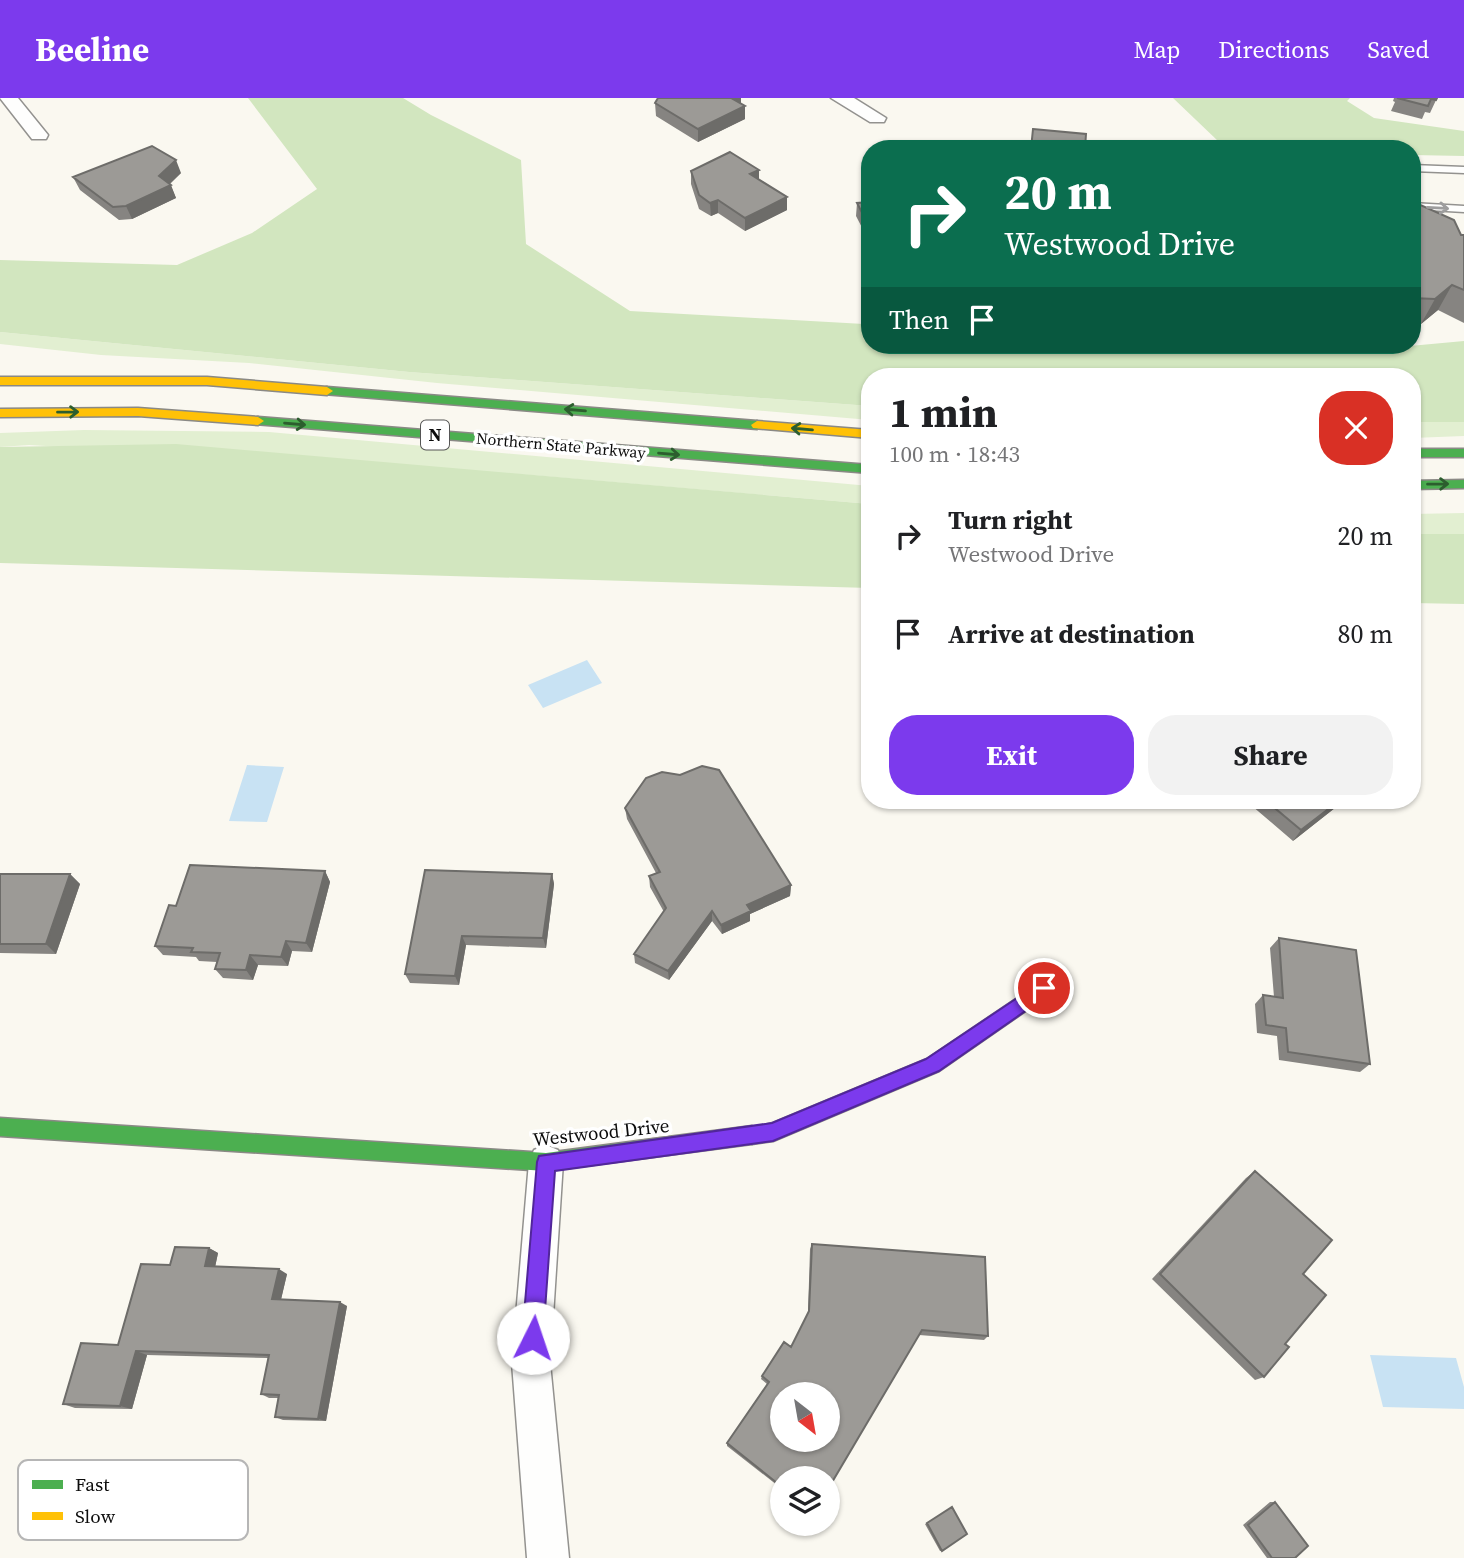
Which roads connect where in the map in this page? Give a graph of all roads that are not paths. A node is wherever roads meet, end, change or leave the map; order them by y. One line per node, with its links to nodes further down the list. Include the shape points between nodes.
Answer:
1 (8, 98): 4 (street)
2 (840, 98): 3 (street)
3 (877, 118)
4 (39, 135)
5 (1421, 168): 6 (lane)
6 (1464, 170)
7 (1421, 207): 8 (lane, one-way to 8)
8 (1464, 209)
9 (78, 365): 11 (main road)
10 (0, 381): 11 (main road, Northern State Parkway / N)
11 (207, 381): 13 (main road, Northern State Parkway / N, one-way to 11)
12 (0, 413): 16 (main road, Northern State Parkway / N, one-way to 16, via 138,412)
13 (861, 433)
14 (1421, 453): 15 (main road)
15 (1464, 453)
16 (861, 469)
17 (1464, 484): 18 (main road, one-way to 17)
18 (1421, 485)
19 (1044, 988): 21 (main road, Westwood Drive, via 933,1065 773,1132)
20 (0, 1127): 21 (main road, Westwood Drive)
21 (546, 1162): 22 (street, via 530,1363)
22 (548, 1558)

